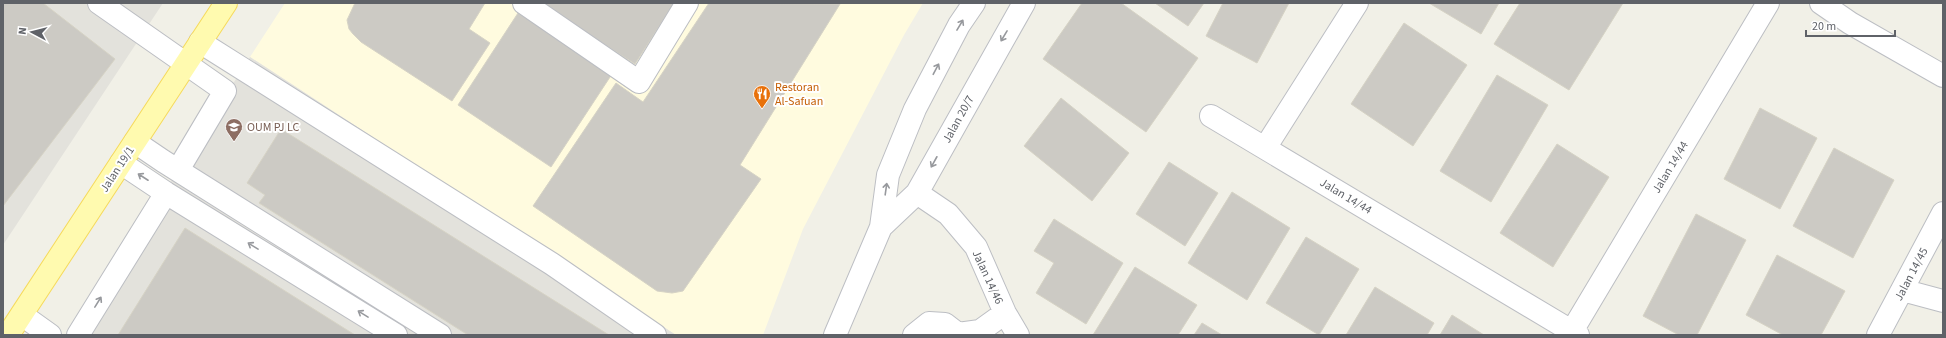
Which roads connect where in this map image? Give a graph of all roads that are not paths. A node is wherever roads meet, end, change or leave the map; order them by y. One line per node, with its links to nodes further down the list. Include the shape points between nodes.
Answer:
1 (99, 3): 11 (street)
2 (226, 3): 10 (main road, Jalan 19/1)
3 (524, 3): 4 (street, via 639,82)
4 (687, 3)
5 (974, 3): 21 (street, Jalan 20/7, one-way to 5, via 888,175 915,109)
6 (1024, 3): 19 (street, Jalan 20/7, one-way to 19)
7 (1357, 3): 15 (street)
8 (1768, 3): 26 (street, Jalan 14/44)
9 (1821, 3): 12 (street, via 1850,23)
10 (200, 42): 11 (main road, Jalan 19/1); 32 (street, via 552,264)
11 (186, 63): 14 (main road, Jalan 19/1); 17 (street, via 225,91)
12 (1943, 76)
13 (1211, 116): 15 (street, Jalan 14/44)
14 (136, 142): 16 (main road, Jalan 19/1); 17 (street)
15 (1265, 148): 26 (street, Jalan 14/44)
16 (121, 163): 18 (street, one-way to 16); 25 (main road, Jalan 19/1)
17 (178, 170): 31 (street)
18 (166, 193): 29 (street, one-way to 18); 30 (street, one-way to 18)
19 (917, 193): 21 (street, Jalan 20/7); 24 (street, Jalan 14/46, via 948,214 976,247)
20 (1943, 212): 22 (street, Jalan 14/45)
21 (881, 227): 33 (street, Jalan 20/7)
22 (1902, 290): 23 (street); 36 (street, Jalan 14/45)
23 (1943, 301)
24 (1005, 313): 34 (street, via 980,331 958,334 945,324 929,323); 35 (street, Jalan 14/46)
25 (22, 315): 27 (main road, Jalan 19/1); 28 (street)
26 (1575, 333)
27 (8, 335)
28 (50, 335)
29 (78, 335)
30 (396, 335)
31 (440, 335)
32 (655, 335)
33 (835, 335)
34 (914, 335)
35 (1018, 335)
36 (1878, 335)

